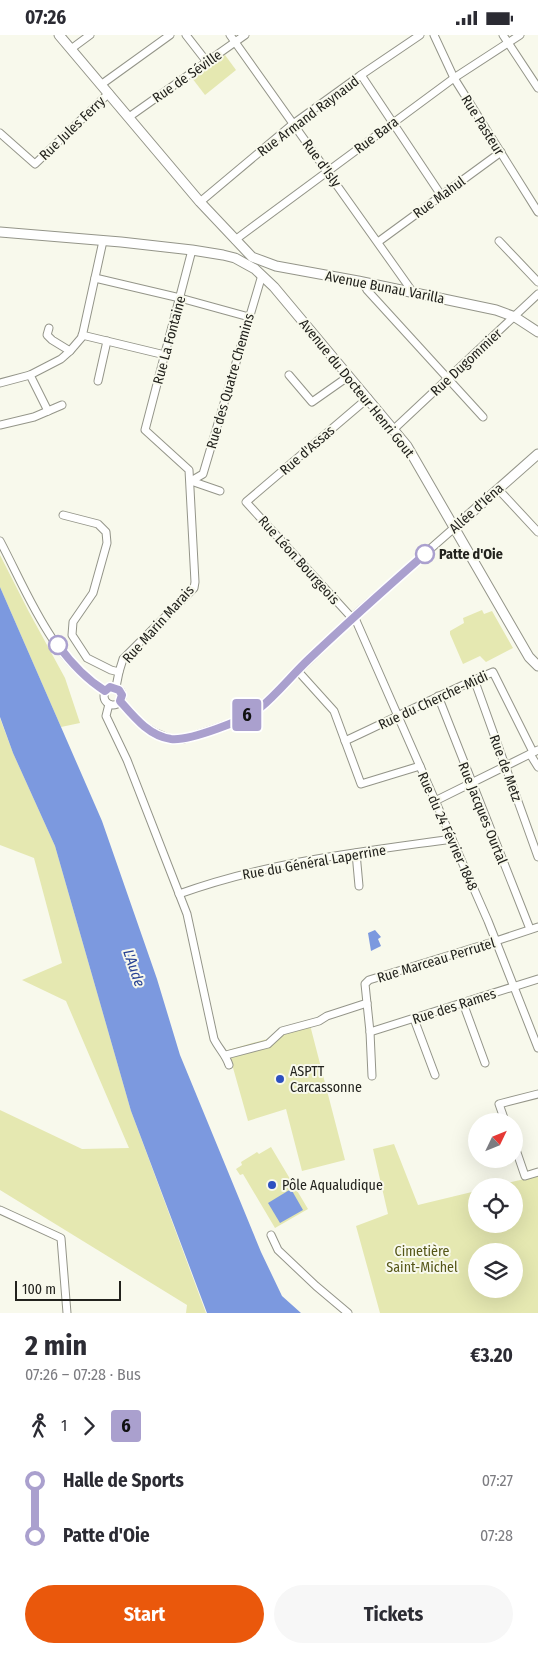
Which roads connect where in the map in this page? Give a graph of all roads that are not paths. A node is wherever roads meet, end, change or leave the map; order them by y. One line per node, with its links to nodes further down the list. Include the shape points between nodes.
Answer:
1 (59, 35): 13 (main road)
2 (90, 35): 13 (street)
3 (170, 35): 17 (street)
4 (186, 35): 14 (street)
5 (230, 35): 11 (street, Rue d'Isly)
6 (246, 35): 11 (street, Rue de Séville)
7 (420, 35): 15 (street, Rue Armand Raynaud)
8 (434, 35): 16 (street, Rue Pasteur)
9 (503, 35): 12 (street)
10 (520, 35): 12 (street, Rue Bara)
11 (235, 42): 14 (street, Rue de Séville); 22 (street, Rue d'Isly)
12 (508, 42): 16 (street, Rue Bara); 18 (street)
13 (71, 49): 17 (main road)
14 (207, 61): 20 (street, Rue de Séville)
15 (361, 75): 21 (street); 22 (street, Rue Armand Raynaud)
16 (454, 78): 21 (street, Rue Bara); 24 (street, Rue Pasteur)
17 (102, 84): 19 (main road)
18 (538, 88)
19 (109, 93): 20 (main road); 23 (street, Rue Jules Ferry, via 35,164)
20 (129, 117): 27 (main road)
21 (392, 123): 25 (street, Rue Bara); 26 (street)
22 (294, 124): 25 (street, Rue d'Isly); 27 (street, Rue Armand Raynaud)
23 (0, 133)
24 (501, 152): 26 (street, Rue Mahul); 28 (street, Rue Pasteur)
25 (328, 171): 30 (street, Rue Bara); 32 (street, Rue d'Isly)
26 (441, 195): 32 (street, Rue Mahul)
27 (200, 202): 30 (main road)
28 (538, 211)
29 (0, 232): 31 (main road)
30 (235, 240): 35 (main road); 36 (main road, Avenue Bunau Varilla, via 249,254)
31 (103, 241): 34 (main road); 38 (street)
32 (378, 241): 41 (street, Rue d'Isly)
33 (499, 241): 40 (street)
34 (192, 250): 35 (main road); 43 (street, Rue La Fontaine)
35 (235, 259): 37 (main road, Avenue du Docteur Henri Gout)
36 (276, 266): 37 (main road); 39 (main road, Avenue Bunau Varilla)
37 (265, 277): 44 (street, Rue des Quatre Chemins); 54 (main road, Avenue du Docteur Henri Gout)
38 (95, 278): 43 (street); 48 (street)
39 (363, 282): 41 (main road, Avenue Bunau Varilla); 55 (street)
40 (538, 282)
41 (412, 291): 45 (main road, Avenue Bunau Varilla)
42 (538, 295): 45 (street, Rue Dugommier)
43 (180, 298): 44 (street); 51 (street, Rue La Fontaine)
44 (249, 317): 66 (street, Rue des Quatre Chemins, via 202,474)
45 (515, 317): 47 (main road, Avenue Bunau Varilla); 55 (street, Rue Dugommier)
46 (49, 328): 50 (street, via 47,335)
47 (538, 332)
48 (82, 335): 49 (street); 50 (street)
49 (106, 341): 51 (street); 56 (street)
50 (70, 351): 52 (street)
51 (165, 355): 64 (street, Rue La Fontaine)
52 (30, 375): 57 (street); 60 (street)
53 (289, 375): 54 (street, via 312,402)
54 (349, 376): 58 (main road, Avenue du Docteur Henri Gout)
55 (447, 378): 61 (street); 63 (street, Rue Dugommier)
56 (98, 381)
57 (0, 383)
58 (368, 398): 63 (main road, Avenue du Docteur Henri Gout); 69 (street, Rue d'Assas)
59 (62, 405): 60 (street)
60 (48, 411): 62 (street)
61 (484, 417)
62 (0, 426)
63 (394, 429): 71 (main road, Avenue du Docteur Henri Gout, via 413,455)
64 (145, 430): 66 (street, Rue Marin Marais, via 189,470)
65 (538, 454): 67 (main road, Allée d'Iéna)
66 (191, 481): 68 (street); 77 (street, Rue Marin Marais, via 194,587 123,659)
67 (498, 489): 71 (main road, Allée d'Iéna); 72 (street)
68 (220, 491)
69 (246, 502): 74 (street, Rue Léon Bourgeois)
70 (63, 515): 77 (street, via 98,524 106,532 107,543 93,593 73,622 72,635 88,658)
71 (454, 528): 74 (street, Allée d'Iéna); 75 (main road, Avenue du Docteur Henri Gout, via 529,657)
72 (538, 531)
73 (0, 541): 80 (street, via 39,618 65,655 84,676)
74 (353, 617): 76 (street, Allée d'Iéna); 84 (street, Rue du 24 Février 1848)
75 (538, 666)
76 (297, 670): 82 (street, Allée d'Iéna, via 259,709 232,723 184,739 170,739 156,733 141,724); 85 (street, via 330,705)
77 (118, 672): 79 (street, Rue Marin Marais)
78 (474, 679): 81 (street, Rue du Cherche-Midi); 86 (street, Rue du Cherche-Midi, via 493,671); 88 (street, Rue de Metz)
79 (116, 687): 80 (street); 82 (street, via 121,692)
80 (105, 691): 83 (street, via 104,697)
81 (438, 696): 84 (street, Rue du Cherche-Midi); 90 (street, Rue Jacques Ourtal)
82 (120, 701): 83 (street, via 115,705)
83 (109, 704): 96 (street, via 106,716 127,760)
84 (398, 717): 85 (street, Rue du Cherche-Midi); 87 (street, Rue du 24 Février 1848)
85 (345, 741): 87 (street, via 361,784)
86 (534, 752): 88 (street); 89 (street)
87 (420, 766): 91 (street, Rue du 24 Février 1848)
88 (505, 766): 90 (street); 94 (street, Rue de Metz)
89 (538, 767)
90 (471, 783): 91 (street); 98 (street, Rue Jacques Ourtal)
91 (435, 801): 92 (street, Rue du 24 Février 1848)
92 (452, 839): 93 (street, Rue du Général Laperrine); 99 (street, Rue du 24 Février 1848)
93 (356, 853): 95 (street); 96 (street, Rue du Général Laperrine, via 245,873)
94 (538, 857)
95 (359, 886)
96 (179, 893): 107 (street, via 191,927 214,1039 219,1050)
97 (538, 927): 98 (street, Rue Marceau Perrutel)
98 (530, 929): 99 (street, Rue Marceau Perrutel)
99 (496, 941): 101 (street, Rue du 24 Février 1848); 102 (street, Rue Marceau Perrutel, via 369,980 365,984)
100 (538, 979): 101 (street, Rue des Rames)
101 (514, 987): 103 (street, Rue des Rames); 106 (street, Rue du 24 Février 1848)
102 (367, 1003): 105 (street, Rue Marceau Perrutel); 107 (street, via 282,1031 268,1045)
103 (463, 1003): 104 (street, Rue des Rames); 108 (street)
104 (414, 1019): 105 (street, Rue des Rames); 110 (street)
105 (370, 1032): 111 (street, Rue Marceau Perrutel)
106 (537, 1044)
107 (226, 1055): 109 (street)
108 (485, 1063)
109 (230, 1065)
110 (435, 1075)
111 (372, 1076)
112 (538, 1093): 113 (street, via 499,1104)
113 (502, 1113)
114 (523, 1168): 115 (street, via 525,1175)
115 (538, 1172)
116 (0, 1211): 118 (street, via 61,1238)
117 (271, 1235): 119 (street, via 278,1250)
118 (68, 1313)
119 (348, 1313)

